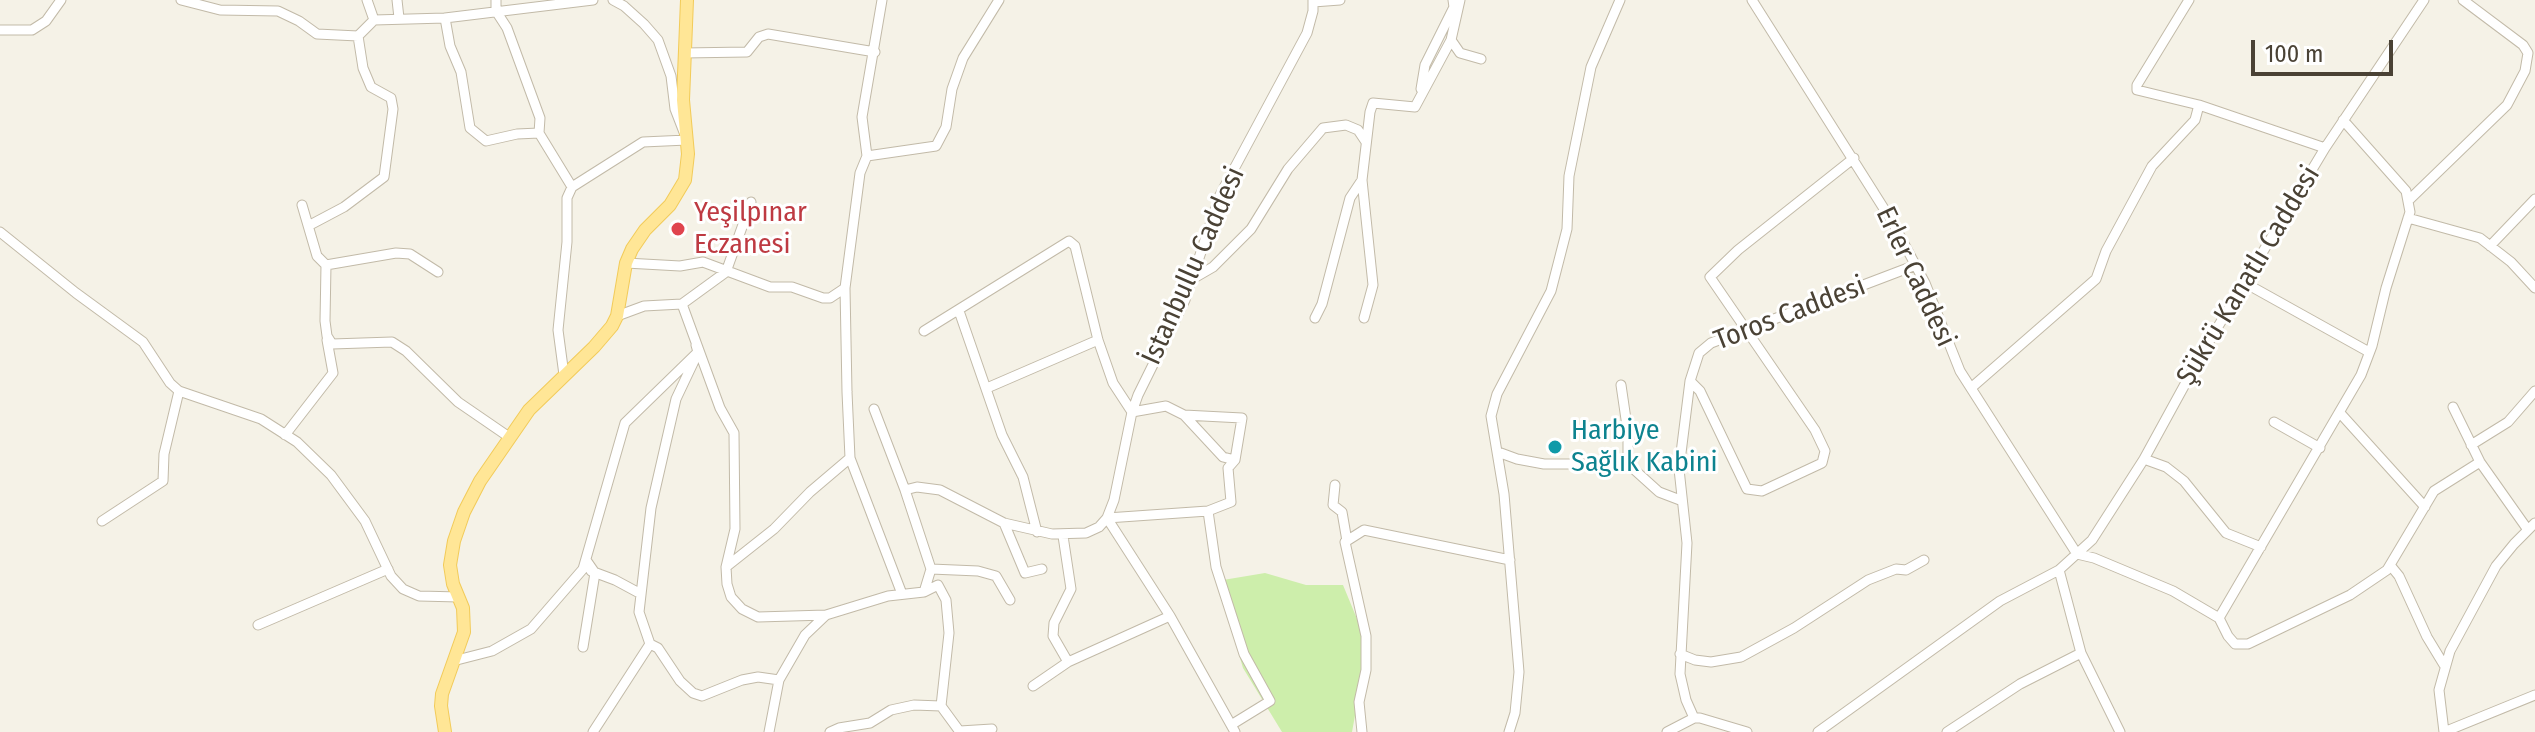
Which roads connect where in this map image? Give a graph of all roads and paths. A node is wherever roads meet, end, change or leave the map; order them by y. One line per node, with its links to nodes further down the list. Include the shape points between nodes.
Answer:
1 (61, 0): 23 (street, via 32,30)
2 (181, 0): 24 (street, via 220,10 278,11 317,34)
3 (367, 0): 22 (street)
4 (397, 0): 20 (street)
5 (593, 0): 19 (street)
6 (613, 0): 36 (street, via 658,40)
7 (687, 0): 27 (main road)
8 (882, 0): 26 (street)
9 (999, 0): 39 (street, via 963,58 936,146)
10 (1340, 0): 17 (street)
11 (1453, 0): 30 (street, via 1425,65)
12 (1460, 0): 25 (street)
13 (1620, 0): 89 (street, via 1591,67 1569,176 1567,229 1551,291 1497,394 1491,416)
14 (1752, 0): 40 (street, Erler Caddesi)
15 (2189, 0): 31 (street, via 2137,90)
16 (2463, 0): 29 (street, via 2523,45)
17 (1313, 1): 56 (street, İstanbullu Caddesi, via 1307,33 1220,195)
18 (2422, 1): 33 (street, Şükrü Kanatlı Caddesi)
19 (496, 6): 21 (street); 35 (street, via 522,64 540,118)
20 (399, 18): 21 (street); 22 (street)
21 (445, 18): 35 (street, via 470,128 486,141)
22 (374, 20): 24 (street)
23 (0, 30)
24 (358, 36): 48 (street, via 371,87 391,98 384,177)
25 (1451, 40): 28 (street, via 1460,53); 30 (street)
26 (875, 52): 27 (street, via 768,34 747,52); 39 (street, via 862,117)
27 (684, 53): 36 (main road)
28 (1481, 59)
29 (2530, 67): 43 (street, via 2507,105)
30 (1420, 97): 32 (street, via 1415,107 1373,103)
31 (2199, 105): 38 (street); 76 (street, via 2195,120 2152,166 2096,279)
32 (1369, 113): 34 (street); 37 (street)
33 (2343, 120): 38 (street, Şükrü Kanatlı Caddesi); 43 (street)
34 (1346, 125): 37 (street); 56 (street, via 1323,128 1288,169 1251,229 1213,267)
35 (539, 133): 42 (street)
36 (687, 140): 42 (street, via 643,142); 51 (main road, via 681,190 639,238)
37 (1366, 142): 41 (street)
38 (2325, 148): 57 (street, Şükrü Kanatlı Caddesi)
39 (867, 156): 58 (street, via 860,173)
40 (1854, 158): 53 (street, Erler Caddesi); 66 (street, via 1711,273 1714,286)
41 (1362, 180): 63 (street, via 1350,198); 64 (street, via 1373,285)
42 (572, 187): 72 (street, via 558,330)
43 (2410, 199): 47 (street)
44 (2535, 199): 50 (street)
45 (751, 202): 55 (street)
46 (302, 205): 48 (street)
47 (2408, 218): 50 (street, via 2480,238); 71 (street)
48 (310, 225): 52 (street, via 317,256)
49 (0, 232): 77 (street, via 143,342)
50 (2490, 246): 59 (street)
51 (626, 263): 55 (street, via 703,262); 62 (main road)
52 (326, 265): 54 (street, via 396,253 410,254); 67 (street)
53 (1916, 265): 66 (street, Toros Caddesi); 76 (street, Erler Caddesi, via 1954,361)
54 (438, 272)
55 (726, 272): 58 (street, via 823,298); 60 (street)
56 (1194, 278): 81 (street, İstanbullu Caddesi)
57 (2245, 283): 71 (street); 91 (street, Şükrü Kanatlı Caddesi)
58 (845, 288): 90 (street)
59 (2535, 288)
60 (682, 304): 62 (street, via 644,306); 68 (street)
61 (959, 311): 65 (street); 69 (street, via 1069,241 1075,246); 75 (street)
62 (617, 316): 72 (main road)
63 (1315, 318)
64 (1364, 318)
65 (924, 331)
66 (1747, 331): 73 (street, Toros Caddesi, via 1704,347); 73 (street, via 1815,430 1825,451 1822,463 1762,491 1747,489 1700,391)
67 (327, 336): 85 (street, via 333,373); 86 (street, via 332,344 392,342 458,402)
68 (695, 338): 70 (street); 113 (street, via 734,433 735,529)
69 (1098, 340): 75 (street); 81 (street, via 1113,383)
70 (698, 352): 111 (street, via 620,432); 120 (street, via 676,399 651,508)
71 (2369, 352): 82 (street)
72 (564, 375): 86 (main road)
73 (1690, 381): 97 (street, Toros Caddesi, via 1679,450)
74 (1621, 385): 94 (street)
75 (987, 388): 104 (street, via 1023,477)
76 (1971, 388): 108 (street, Erler Caddesi)
77 (179, 391): 85 (street, via 261,419); 101 (street, via 163,481)
78 (2534, 395): 87 (street, via 2508,422)
79 (2453, 407): 87 (street)
80 (874, 409): 96 (street)
81 (1132, 412): 83 (street, via 1166,406); 100 (street, İstanbullu Caddesi)
82 (2340, 413): 88 (street); 98 (street)
83 (1184, 415): 92 (street, via 1223,457); 92 (street, via 1242,418)
84 (2274, 422): 88 (street)
85 (285, 435): 114 (street, via 331,475 365,521)
86 (509, 437): 122 (main road, via 470,500 454,541 451,575)
87 (2471, 445): 93 (street)
88 (2320, 448): 107 (street)
89 (1498, 452): 94 (street, via 1544,464); 109 (street)
90 (850, 458): 113 (street); 121 (street)
91 (2144, 459): 107 (street, via 2184,481 2226,533); 108 (street, Şükrü Kanatlı Caddesi, via 2101,528)
92 (1235, 460): 99 (street, via 1228,468 1231,502)
93 (2480, 462): 98 (street, via 2434,491); 103 (street)
94 (1628, 464): 97 (street, via 1659,492)
95 (1335, 485): 106 (street, via 1333,505 1342,512)
96 (905, 490): 102 (street, via 940,490); 115 (street)
97 (1680, 500): 131 (street, Toros Caddesi, via 1687,543)
98 (2425, 507): 112 (street)
99 (1208, 511): 100 (street); 141 (street, via 1216,567 1244,654 1270,701)
100 (1107, 518): 105 (street, via 1094,530); 125 (street)
101 (102, 521)
102 (1004, 523): 104 (street); 116 (street, via 1025,573)
103 (2531, 526): 134 (street, via 2484,585)
104 (1037, 532): 105 (street)
105 (1063, 536): 133 (street, via 1071,589 1053,636)
106 (1347, 541): 109 (street, via 1364,530); 147 (street, via 1366,636 1359,702)
107 (2261, 547): 126 (street)
108 (2077, 554): 117 (street, Şükrü Kanatlı Caddesi); 126 (street, via 2173,591)
109 (1510, 560): 148 (street, via 1519,672)
110 (1924, 560): 131 (street, via 1868,580 1741,657 1711,662)
111 (585, 564): 118 (street); 132 (street, via 531,629 492,651)
112 (2390, 565): 126 (street, via 2350,595 2248,644 2235,644); 134 (street)
113 (726, 567): 124 (street, via 731,597 758,617)
114 (388, 569): 122 (street, via 403,589 419,596); 127 (street)
115 (931, 569): 119 (street); 123 (street, via 996,576)
116 (1042, 569)
117 (2059, 570): 130 (street); 151 (street, Şükrü Kanatlı Caddesi, via 2000,601)
118 (595, 573): 120 (street); 129 (street)
119 (924, 592): 121 (street); 138 (street, via 938,585 946,600 949,633)
120 (641, 594): 128 (street, via 639,612)
121 (902, 594): 124 (street)
122 (459, 597): 132 (main road, via 464,632)
123 (1010, 600)
124 (826, 615): 135 (street, via 805,635)
125 (1170, 616): 133 (street); 141 (street)
126 (2219, 618)
127 (258, 625)
128 (650, 644): 135 (street, via 680,681 702,696 742,680); 143 (street)
129 (583, 647)
130 (2081, 653): 152 (street, via 2020,684); 153 (street)
131 (1680, 654): 139 (street, Toros Caddesi, via 1682,685)
132 (453, 661): 142 (main road, via 441,706)
133 (1068, 662): 136 (street)
134 (2444, 665): 154 (street, via 2439,690)
135 (779, 680): 144 (street)
136 (1033, 686)
137 (2535, 695): 154 (street)
138 (941, 706): 145 (street, via 891,710 870,723); 146 (street)
139 (1694, 718): 149 (street); 150 (street)
140 (992, 729): 146 (street)
141 (1233, 729)
142 (445, 732)
143 (593, 732)
144 (769, 732)
145 (830, 732)
146 (960, 732)
147 (1362, 732)
148 (1509, 732)
149 (1667, 732)
150 (1747, 732)
151 (1818, 732)
152 (1947, 732)
153 (2120, 732)
154 (2444, 732)

